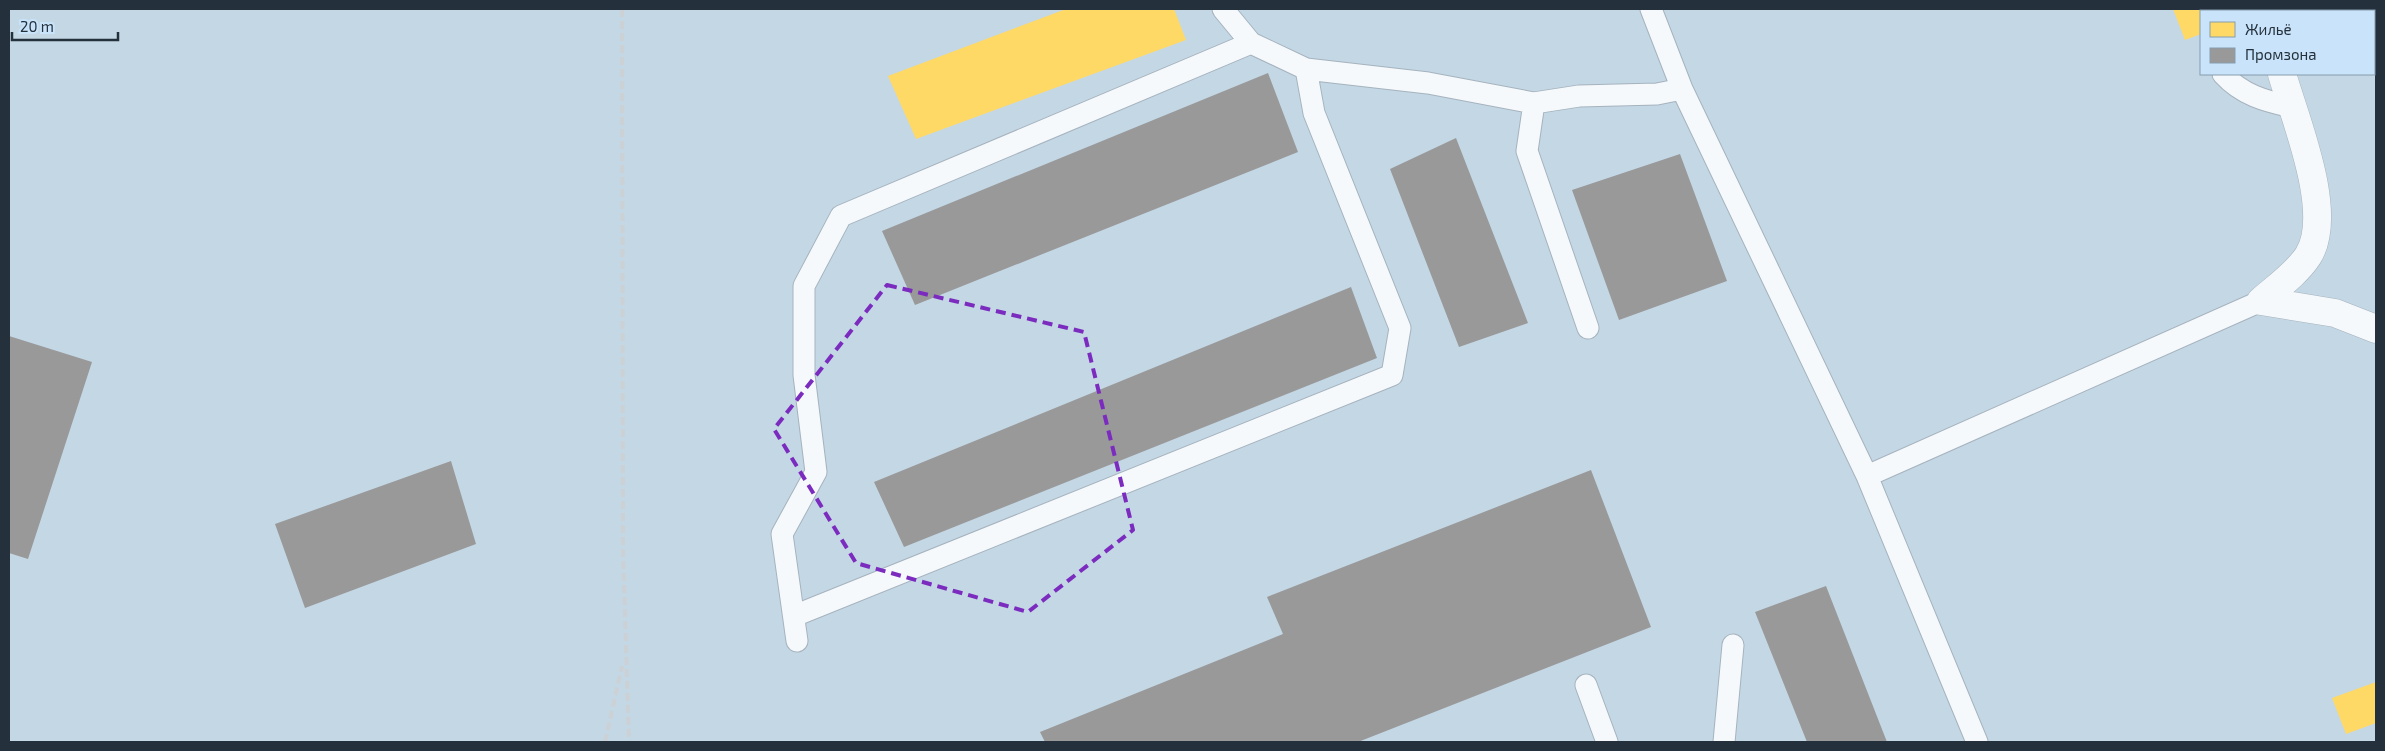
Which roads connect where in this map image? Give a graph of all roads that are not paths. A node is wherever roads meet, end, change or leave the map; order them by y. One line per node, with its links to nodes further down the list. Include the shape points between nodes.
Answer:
1 (1223, 9): 3 (lane)
2 (1651, 9): 7 (lane)
3 (1251, 43): 4 (lane); 14 (lane, via 841,216 804,286 804,375 816,472 782,534)
4 (1306, 69): 8 (lane, via 1428,83); 14 (lane, via 1314,113 1400,328 1392,375)
5 (2223, 75): 9 (lane, via 2250,95)
6 (2282, 75): 9 (street)
7 (1682, 89): 8 (lane, via 1657,94 1578,96); 13 (lane)
8 (1534, 103): 11 (lane, via 1527,152)
9 (2292, 107): 10 (street, via 2317,195 2317,233 2302,265)
10 (2261, 301): 12 (street, via 2335,313); 13 (lane)
11 (1588, 328)
12 (2376, 329)
13 (1867, 476): 20 (lane)
14 (794, 616): 15 (lane)
15 (797, 641)
16 (1732, 645): 19 (lane)
17 (1586, 685): 18 (lane)
18 (1608, 742)
19 (1724, 742)
20 (1977, 742)

